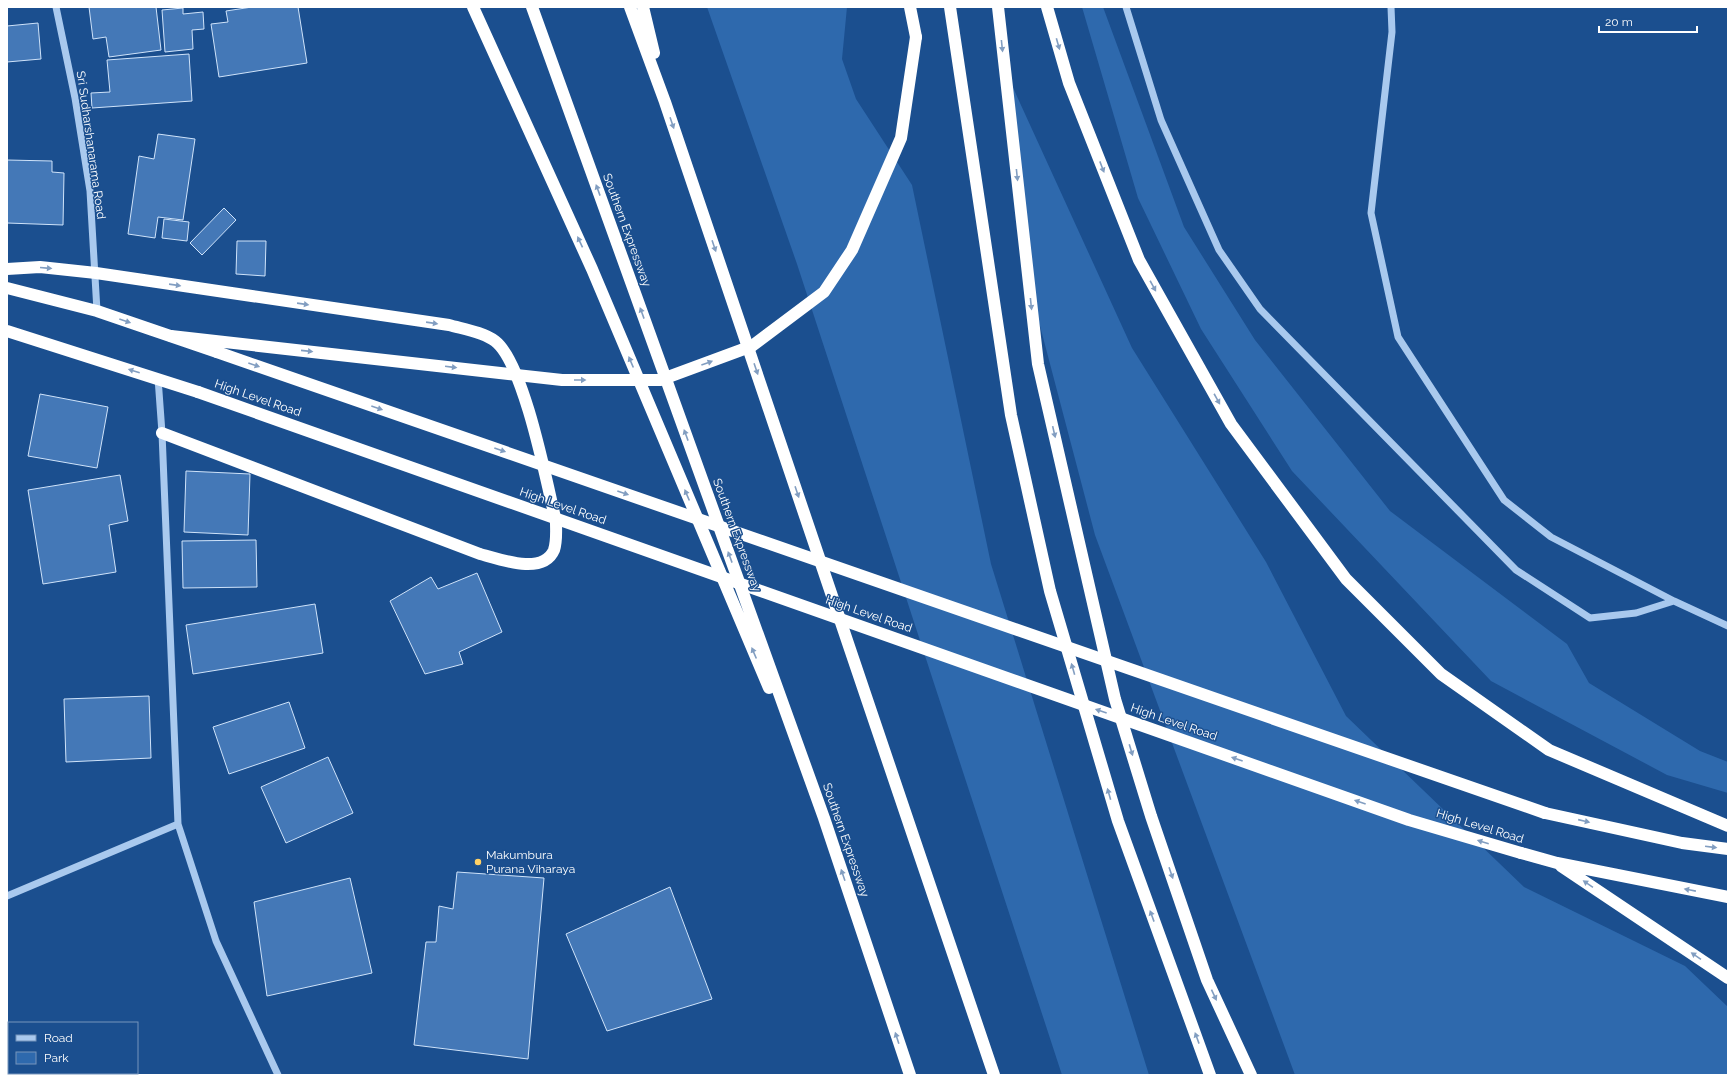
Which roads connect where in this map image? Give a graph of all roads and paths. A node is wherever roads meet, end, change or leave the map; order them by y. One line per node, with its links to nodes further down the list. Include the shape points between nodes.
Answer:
1 (56, 7): 14 (street, Sri Sudharshanarama Road, via 75,98 90,191)
2 (473, 7): 23 (highway, one-way to 2, via 592,269)
3 (532, 7): 23 (highway, Southern Expressway, one-way to 3)
4 (630, 7): 12 (highway)
5 (643, 7): 12 (highway)
6 (910, 7): 18 (highway, one-way to 6, bridge, via 562,380 660,380 752,346 824,292 852,250 901,138 916,37)
7 (950, 7): 34 (highway, one-way to 7, via 1118,821 1050,591 1012,415)
8 (998, 7): 35 (highway, one-way to 35, via 1038,364 1115,699 1151,816 1207,980)
9 (1047, 7): 25 (highway, one-way to 25, via 1069,83 1139,260 1231,424 1346,579 1441,674 1549,750)
10 (1126, 7): 21 (street, via 1161,120 1219,250 1260,309 1516,570 1590,618 1636,613)
11 (1391, 7): 21 (street, via 1392,32 1371,213 1398,337 1504,500 1551,537)
12 (665, 102): 33 (highway, one-way to 33)
13 (7, 269): 14 (highway, one-way to 14, via 40,268)
14 (96, 273): 16 (street, Sri Sudharshanarama Road); 20 (highway, one-way to 20, via 449,325 494,340 505,350 522,391 556,522 554,550 542,562 532,564 509,562 480,554)
15 (7, 288): 16 (highway)
16 (97, 311): 18 (highway, one-way to 18)
17 (7, 331): 19 (highway, High Level Road, one-way to 17)
18 (171, 336): 26 (highway, one-way to 26, bridge, via 1546,813 1682,843)
19 (158, 378): 20 (street); 27 (highway, High Level Road, one-way to 19, bridge, via 1409,820)
20 (162, 433): 24 (street)
21 (1674, 601): 22 (street)
22 (1728, 626)
23 (824, 818): 32 (highway, Southern Expressway, one-way to 23)
24 (178, 824): 28 (street); 31 (street, via 216,941)
25 (1728, 826)
26 (1728, 849)
27 (1557, 863): 29 (highway, High Level Road, one-way to 27); 30 (highway, one-way to 27)
28 (7, 896)
29 (1728, 897)
30 (1728, 978)
31 (278, 1075)
32 (910, 1075)
33 (994, 1075)
34 (1210, 1075)
35 (1251, 1075)

